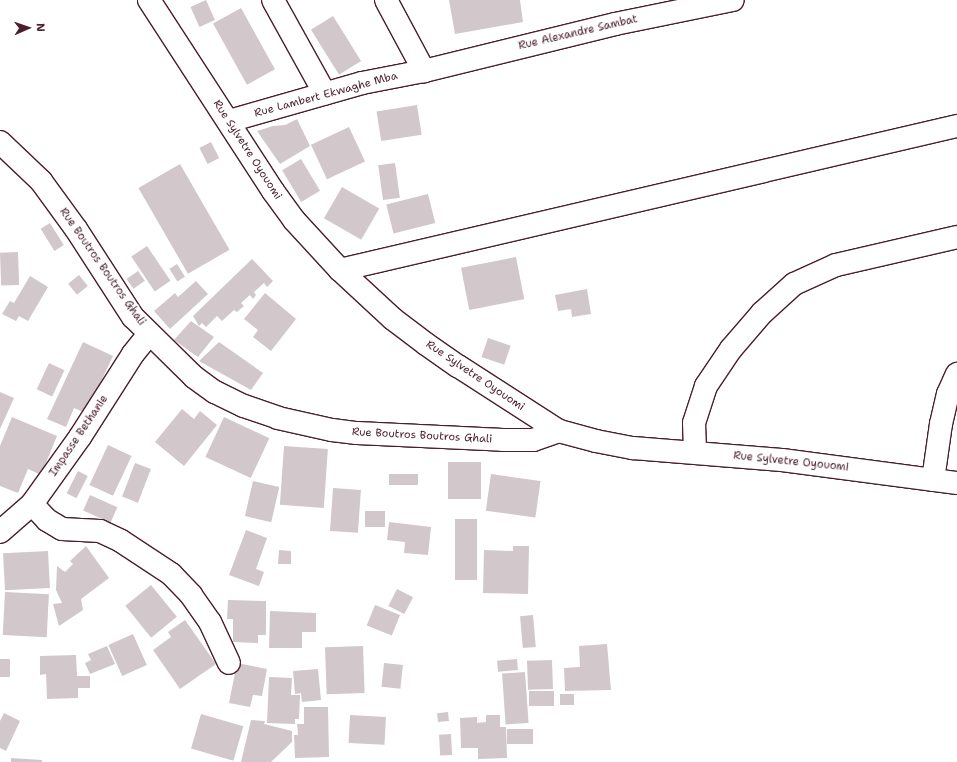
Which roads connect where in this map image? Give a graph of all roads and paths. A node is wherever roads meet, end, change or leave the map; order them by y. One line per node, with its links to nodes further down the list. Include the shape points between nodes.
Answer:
1 (150, 0): 7 (street, Rue Sylvetre Oyouomi)
2 (272, 0): 6 (street)
3 (386, 0): 5 (street)
4 (734, 0): 5 (street, Rue Alexandre Sambat, via 615,24)
5 (424, 71): 6 (street, Rue Lambert Ekwaghe Mba, via 362,83)
6 (326, 94): 7 (street, Rue Lambert Ekwaghe Mba)
7 (229, 121): 11 (street, Rue Sylvetre Oyouomi, via 251,159 294,220)
8 (957, 126): 11 (street)
9 (0, 142): 12 (street, Rue Boutros Boutros Ghali, via 41,181 76,229 133,317)
10 (957, 237): 15 (street, via 836,265 794,284 762,313 731,349 706,386 694,423)
11 (340, 270): 14 (street, Rue Sylvetre Oyouomi, via 393,319 426,344)
12 (149, 334): 14 (street, Rue Boutros Boutros Ghali, via 194,377 215,392 244,406 302,424 383,436 504,440 534,440); 18 (street, Impasse Bethanie)
13 (957, 374): 16 (street, via 948,394)
14 (559, 431): 15 (street, Rue Sylvetre Oyouomi, via 633,448)
15 (695, 452): 16 (street, Rue Sylvetre Oyouomi, via 782,460)
16 (932, 480): 17 (street, Rue Sylvetre Oyouomi)
17 (957, 483)
18 (32, 504): 19 (street, Impasse Bethanie); 20 (street, via 47,520 62,530 100,531 121,541 170,574 191,595 210,622)
19 (0, 532)
20 (229, 663)

